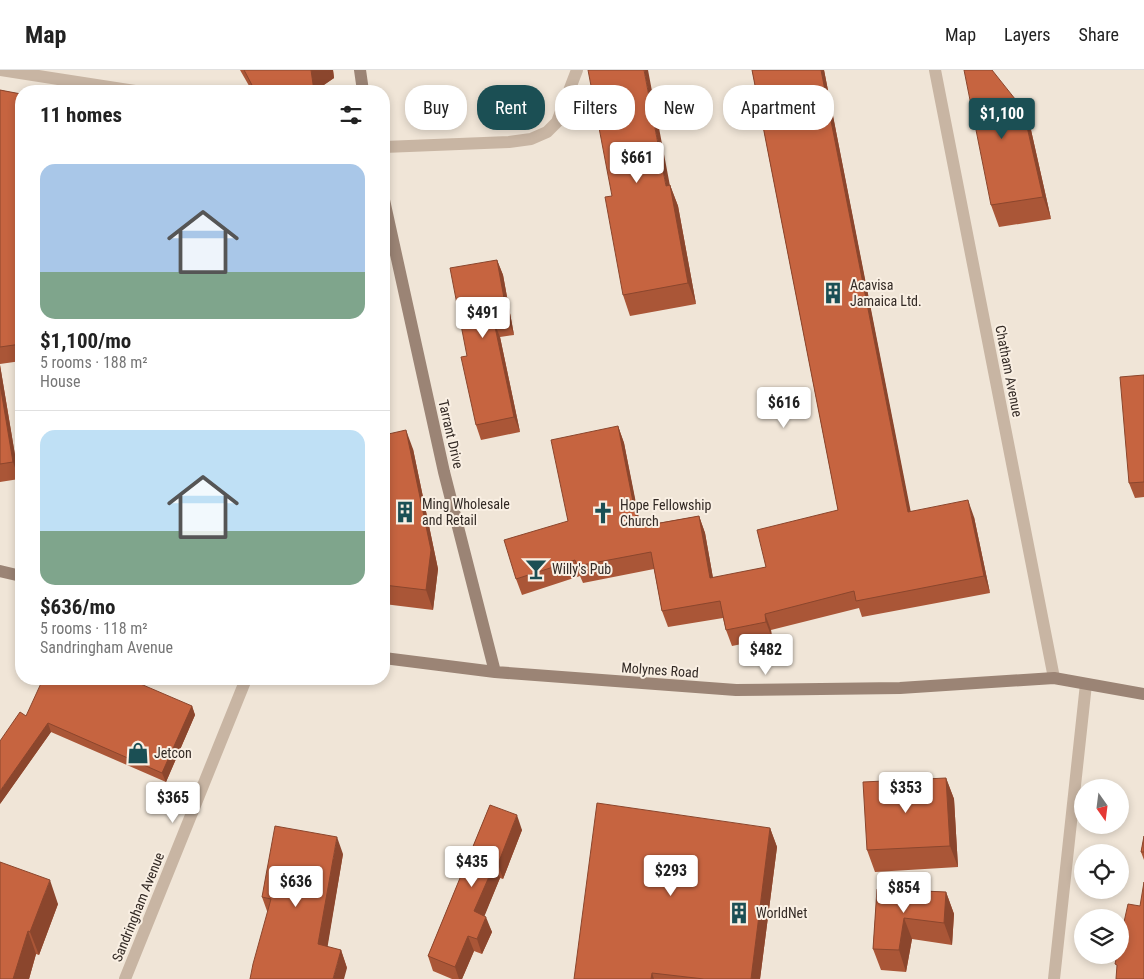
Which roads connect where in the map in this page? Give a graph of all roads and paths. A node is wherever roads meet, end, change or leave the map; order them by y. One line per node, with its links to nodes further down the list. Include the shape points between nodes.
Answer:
1 (0, 70): 5 (street)
2 (360, 70): 6 (main road)
3 (577, 70): 7 (street, via 557,122 548,132 531,139)
4 (935, 70): 13 (street, Chatham Avenue)
5 (96, 85)
6 (362, 85)
7 (390, 147)
8 (390, 227): 12 (main road, Tarrant Drive, via 444,472)
9 (0, 571): 10 (main road)
10 (15, 575)
11 (390, 659): 12 (main road, Molynes Road)
12 (495, 672): 13 (main road, Molynes Road, via 736,690 900,688)
13 (1054, 678): 14 (main road, Molynes Road)
14 (1086, 684): 16 (main road, Molynes Road); 18 (street)
15 (244, 685): 17 (street, Sandringham Avenue)
16 (1144, 694)
17 (126, 979)
18 (1054, 979)

